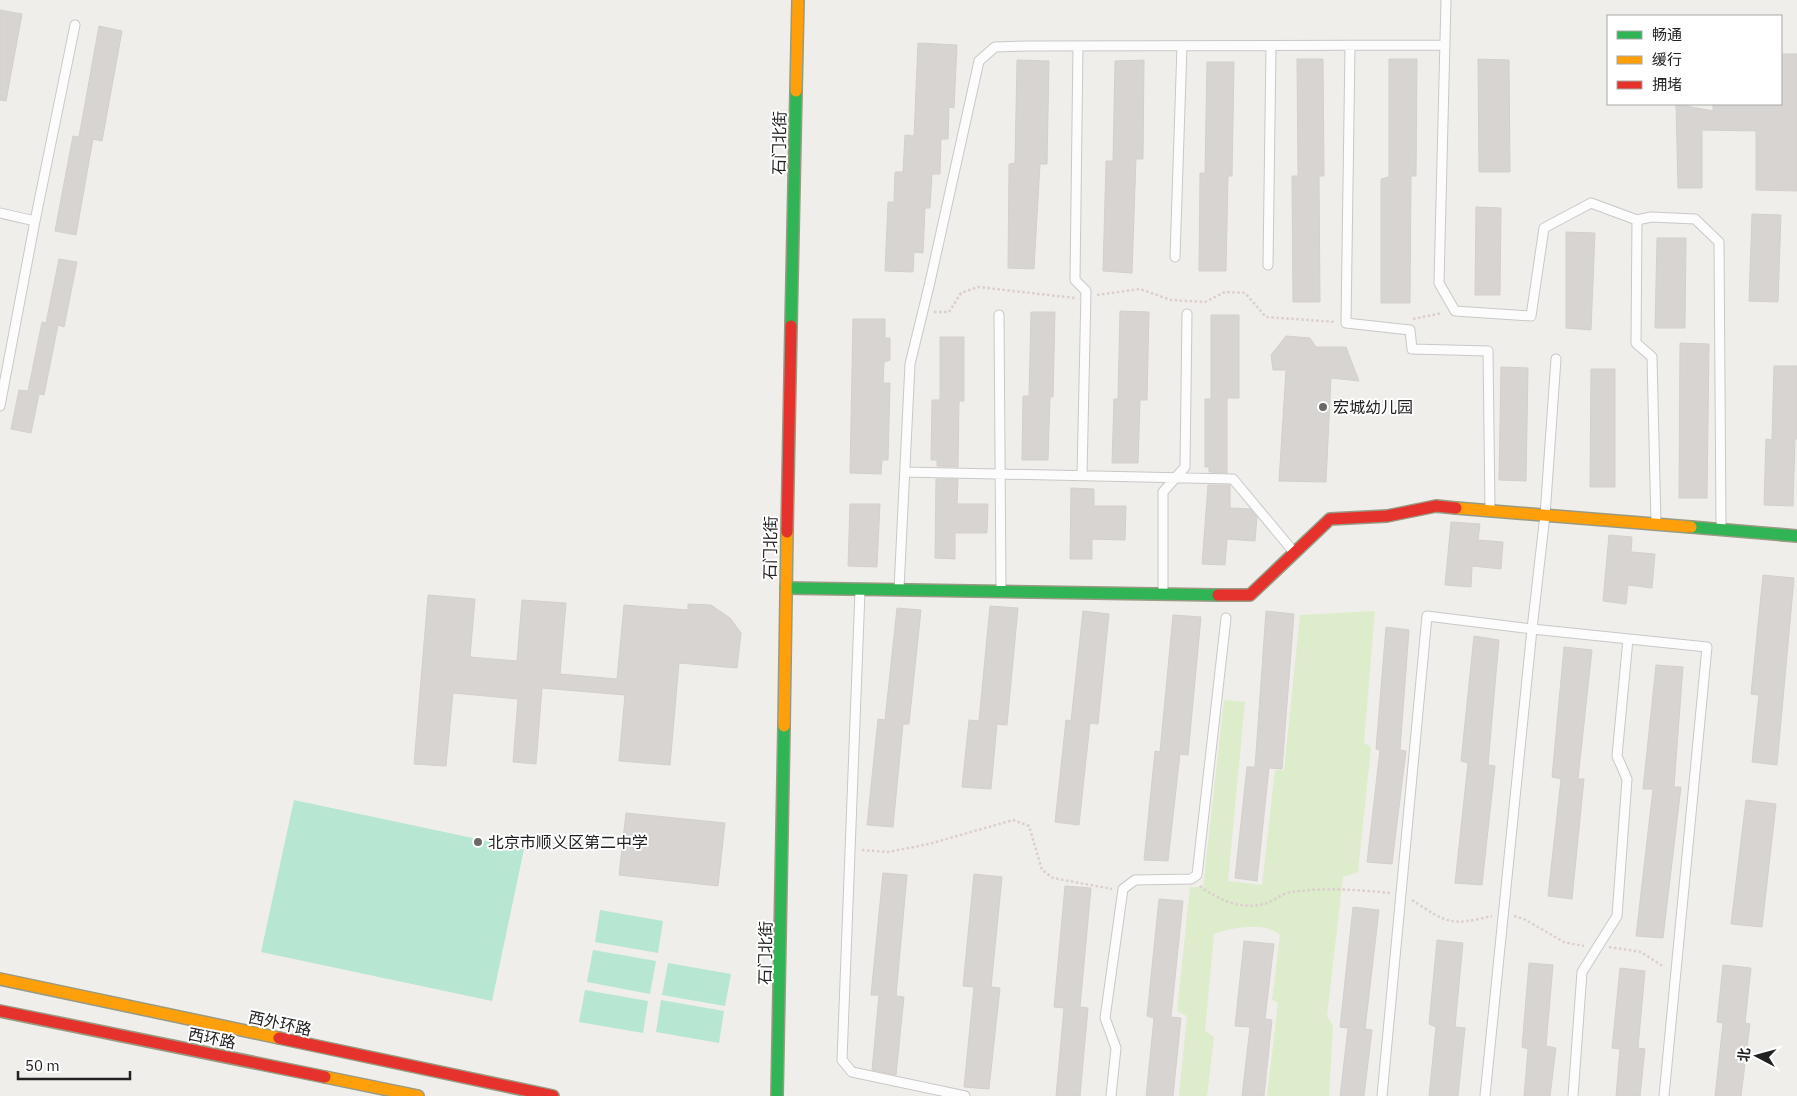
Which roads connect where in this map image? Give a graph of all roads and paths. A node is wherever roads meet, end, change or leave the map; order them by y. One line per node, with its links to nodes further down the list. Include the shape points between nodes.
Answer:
1 (798, 0): 28 (street, 石门北街)
2 (1446, 0): 8 (lane)
3 (75, 25): 11 (lane)
4 (1078, 46): 5 (lane); 18 (lane, via 995,47 979,61 910,364); 20 (lane, via 1075,280 1086,291)
5 (1182, 46): 6 (lane); 12 (lane)
6 (1271, 46): 7 (lane); 13 (lane)
7 (1350, 46): 8 (lane); 22 (lane, via 1346,323 1410,330 1412,349 1488,351)
8 (1445, 46): 10 (lane, via 1439,283 1455,310 1531,316 1544,228 1591,203)
9 (0, 213): 11 (lane)
10 (1637, 220): 24 (lane, via 1636,343 1652,357); 25 (lane, via 1651,217 1695,219 1719,242)
11 (34, 221): 17 (lane)
12 (1175, 258)
13 (1268, 265)
14 (999, 314): 19 (lane)
15 (1187, 314): 21 (lane, via 1186,466)
16 (1556, 359): 23 (lane)
17 (0, 406)
18 (905, 472): 19 (lane); 30 (lane)
19 (1000, 474): 20 (lane); 31 (lane)
20 (1082, 475): 21 (lane)
21 (1176, 478): 27 (lane, via 1233,479); 32 (lane, via 1163,492)
22 (1490, 510): 23 (street); 27 (street, via 1436,506 1387,516 1330,519)
23 (1545, 515): 24 (street); 34 (lane)
24 (1656, 524): 25 (street)
25 (1721, 530): 26 (street)
26 (1797, 536)
27 (1295, 553): 32 (street, via 1250,595)
28 (786, 588): 29 (street); 47 (street, 石门北街)
29 (860, 589): 30 (street); 36 (lane)
30 (899, 590): 31 (street)
31 (1000, 591): 32 (street)
32 (1163, 594)
33 (1226, 618): 37 (lane, via 1197,875)
34 (1532, 629): 35 (lane); 39 (lane, via 1427,616); 40 (lane)
35 (1628, 639): 41 (lane, via 1617,756 1627,779 1617,916); 42 (lane, via 1707,647)
36 (850, 849): 38 (path, via 888,852 1013,820 1029,826 1042,870 1053,878 1105,890); 48 (lane, via 842,1060 852,1072)
37 (1191, 879): 38 (lane, via 1135,880); 39 (path, via 1214,897 1245,907 1264,904 1289,892)
38 (1124, 889): 49 (lane, via 1105,1018 1116,1048)
39 (1401, 893): 40 (path, via 1443,920 1461,923); 50 (lane)
40 (1503, 913): 41 (path, via 1524,919 1564,942); 51 (lane)
41 (1596, 948): 42 (path, via 1641,952); 52 (lane, via 1582,972)
42 (1675, 975): 53 (lane)
43 (0, 979): 46 (street, 西外环路)
44 (0, 1011): 45 (street, 西环路)
45 (418, 1096)
46 (553, 1096)
47 (777, 1096)
48 (965, 1096)
49 (1112, 1096)
50 (1382, 1096)
51 (1485, 1096)
52 (1573, 1096)
53 (1664, 1096)

